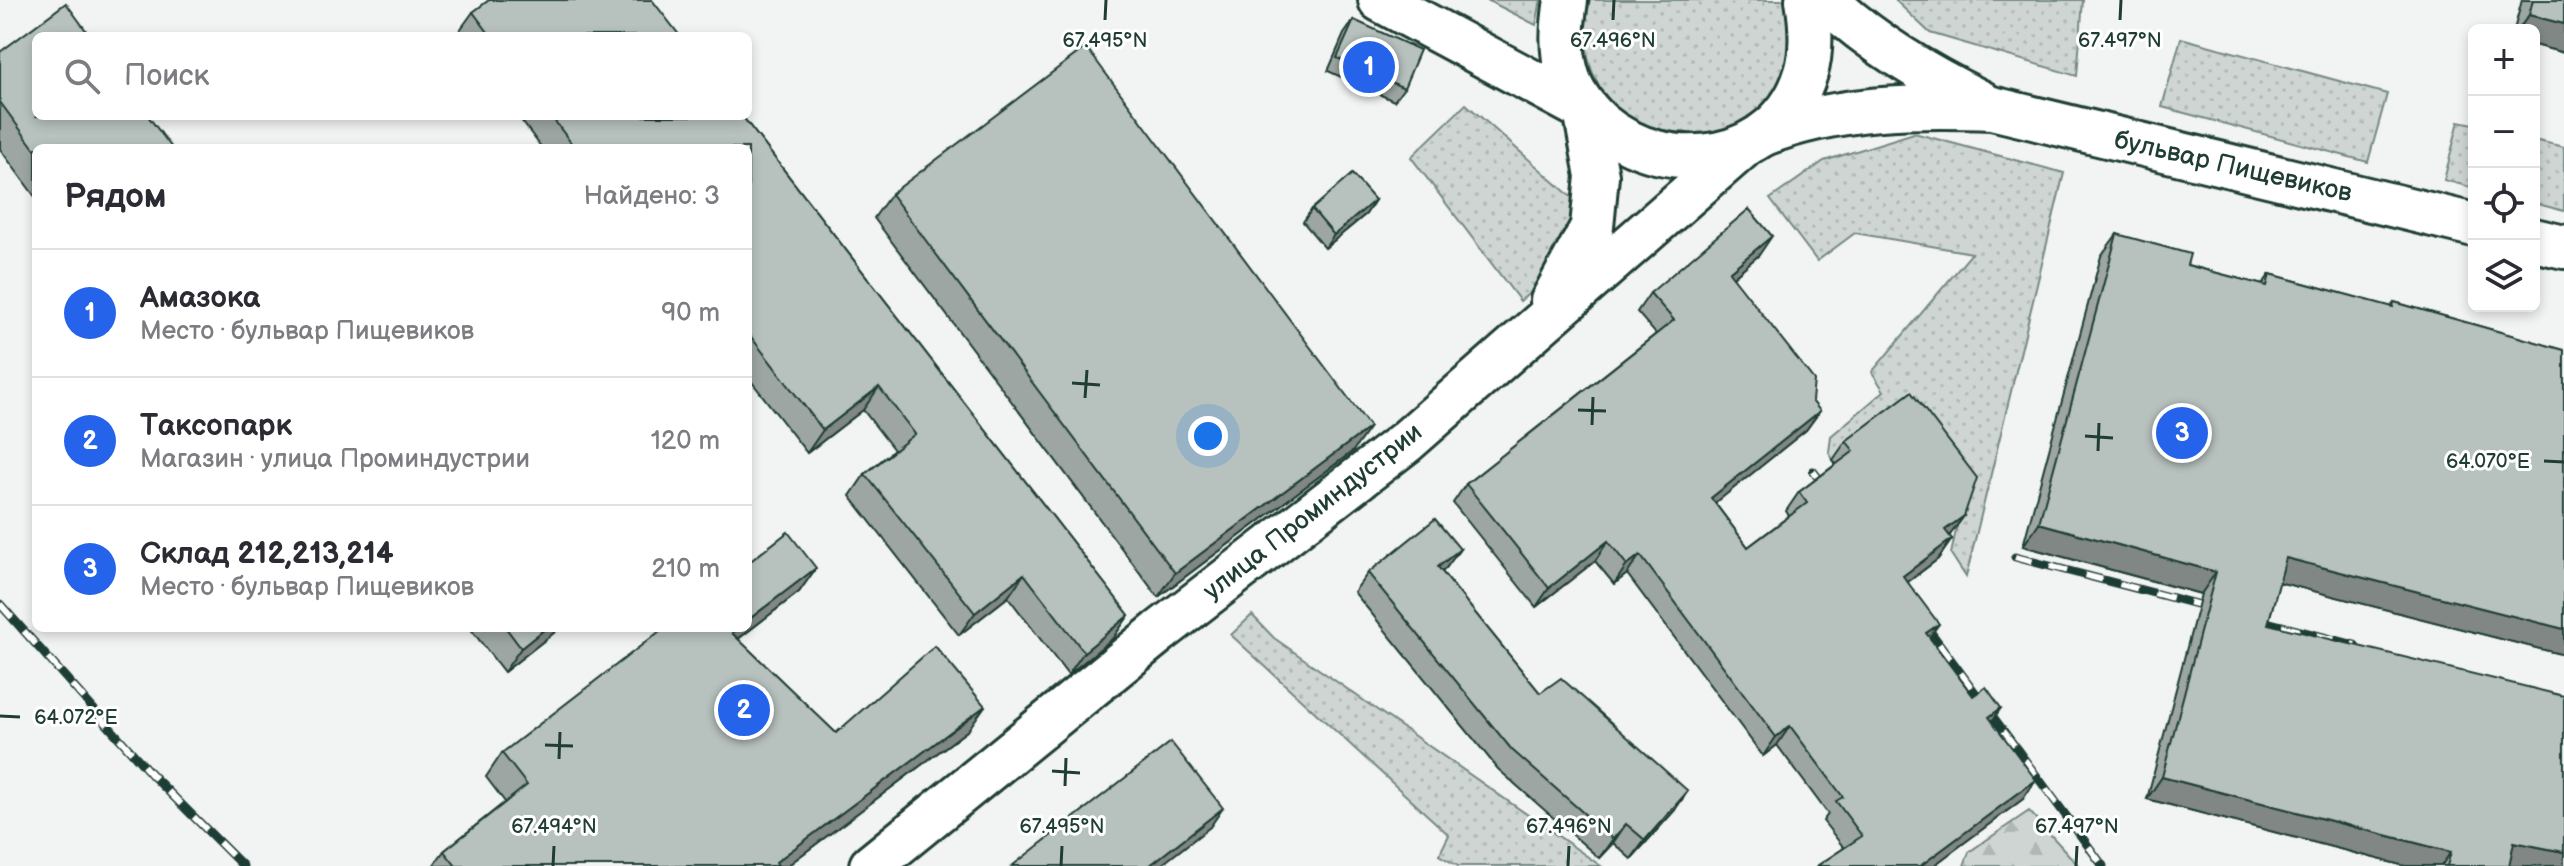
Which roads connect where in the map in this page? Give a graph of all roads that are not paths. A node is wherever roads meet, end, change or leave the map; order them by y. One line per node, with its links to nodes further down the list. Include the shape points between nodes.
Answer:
1 (1380, 0): 6 (main road, бульвар Пищевиков)
2 (1566, 0): 6 (main road, бульвар Пищевиков, via 1561,38 1567,76)
3 (1807, 0): 7 (main road, via 1812,37 1806,74 1789,107)
4 (1826, 0): 5 (main road, бульвар Пищевиков, via 1894,54)
5 (1992, 108): 7 (main road, бульвар Пищевиков, via 1930,105 1831,114); 8 (main road, бульвар Пищевиков)
6 (1585, 110): 7 (main road, бульвар Пищевиков, via 1617,137 1650,151 1714,155); 11 (main road, via 1597,176 1592,227)
7 (1754, 140): 11 (main road, улица Проминдустрии)
8 (2468, 224)
9 (2540, 241): 10 (main road)
10 (2564, 247)
11 (1529, 336): 12 (main road, улица Проминдустрии, via 1400,447 1159,632)
12 (871, 866)

